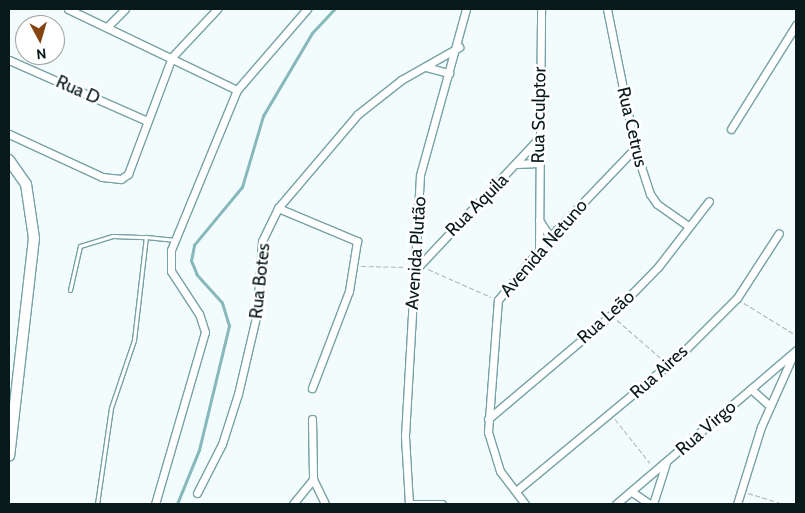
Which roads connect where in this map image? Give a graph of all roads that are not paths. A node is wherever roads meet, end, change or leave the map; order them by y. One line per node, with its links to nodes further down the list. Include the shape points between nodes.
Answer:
1 (68, 9): 9 (street)
2 (86, 9): 9 (street)
3 (125, 9): 11 (street)
4 (217, 9): 13 (street)
5 (307, 9): 17 (street)
6 (466, 9): 12 (street, Avenida Plutão)
7 (541, 9): 21 (street, Rua Sculptor)
8 (607, 9): 22 (street, Rua Cetrus)
9 (80, 15): 11 (street)
10 (796, 25): 19 (street)
11 (107, 27): 13 (street)
12 (459, 46): 15 (street, Rua Botes); 16 (street, Avenida Plutão)
13 (172, 57): 17 (street); 18 (street)
14 (9, 60): 18 (street, Rua D)
15 (426, 67): 16 (street); 27 (street, Rua Botes, via 358,114)
16 (449, 74): 34 (street, Avenida Plutão, via 422,162)
17 (237, 90): 33 (street)
18 (147, 121): 20 (street, via 128,174 121,179 102,177)
19 (731, 129)
20 (9, 134)
21 (538, 139): 24 (street, Rua Sculptor); 25 (street, Rua Aquila)
22 (635, 148): 29 (street, Rua Cetrus, via 657,204); 32 (street, Avenida Netuno)
23 (9, 160): 45 (main road, via 26,184 34,238)
24 (538, 163): 25 (street, Rua Aquila); 28 (street, Rua Sculptor)
25 (517, 164): 35 (street, Rua Aquila)
26 (709, 201): 29 (street, Rua Leão)
27 (278, 208): 40 (street, via 355,237 354,266 343,312); 50 (street, Rua Botes, via 262,240 257,313 238,394 222,444)
28 (539, 220): 32 (street); 36 (street, Rua Sculptor)
29 (688, 226): 44 (street, Rua Leão, via 658,267 611,315)
30 (779, 233): 48 (street, Rua Aires, via 737,298 612,414)
31 (146, 237): 33 (lane); 38 (lane, via 113,236 80,246); 51 (lane, via 134,340 111,408)
32 (550, 237): 36 (street, Avenida Netuno)
33 (176, 240): 52 (street, via 171,270 199,314 204,332)
34 (418, 243): 35 (street); 37 (street, Avenida Plutão)
35 (436, 246): 37 (street, Rua Aquila)
36 (539, 249): 44 (street, Avenida Netuno, via 498,300)
37 (418, 267): 55 (street, Avenida Plutão, via 409,331 405,436)
38 (70, 290)
39 (796, 351): 41 (street, Rua Virgo); 42 (street)
40 (312, 388)
41 (751, 389): 42 (street); 46 (street, Rua Virgo)
42 (769, 405): 60 (street)
43 (312, 419): 47 (street)
44 (488, 419): 48 (street, Avenida Netuno, via 493,458)
45 (10, 449)
46 (666, 463): 49 (street, Rua Virgo); 59 (street)
47 (313, 479): 53 (street); 54 (street)
48 (516, 491): 57 (street, Avenida Netuno)
49 (632, 492): 58 (street, Rua Virgo); 59 (street)
50 (197, 493)
51 (97, 504)
52 (155, 504)
53 (293, 504)
54 (325, 504)
55 (410, 504): 56 (street)
56 (442, 504)
57 (526, 504)
58 (616, 504)
59 (651, 504)
60 (737, 504)

